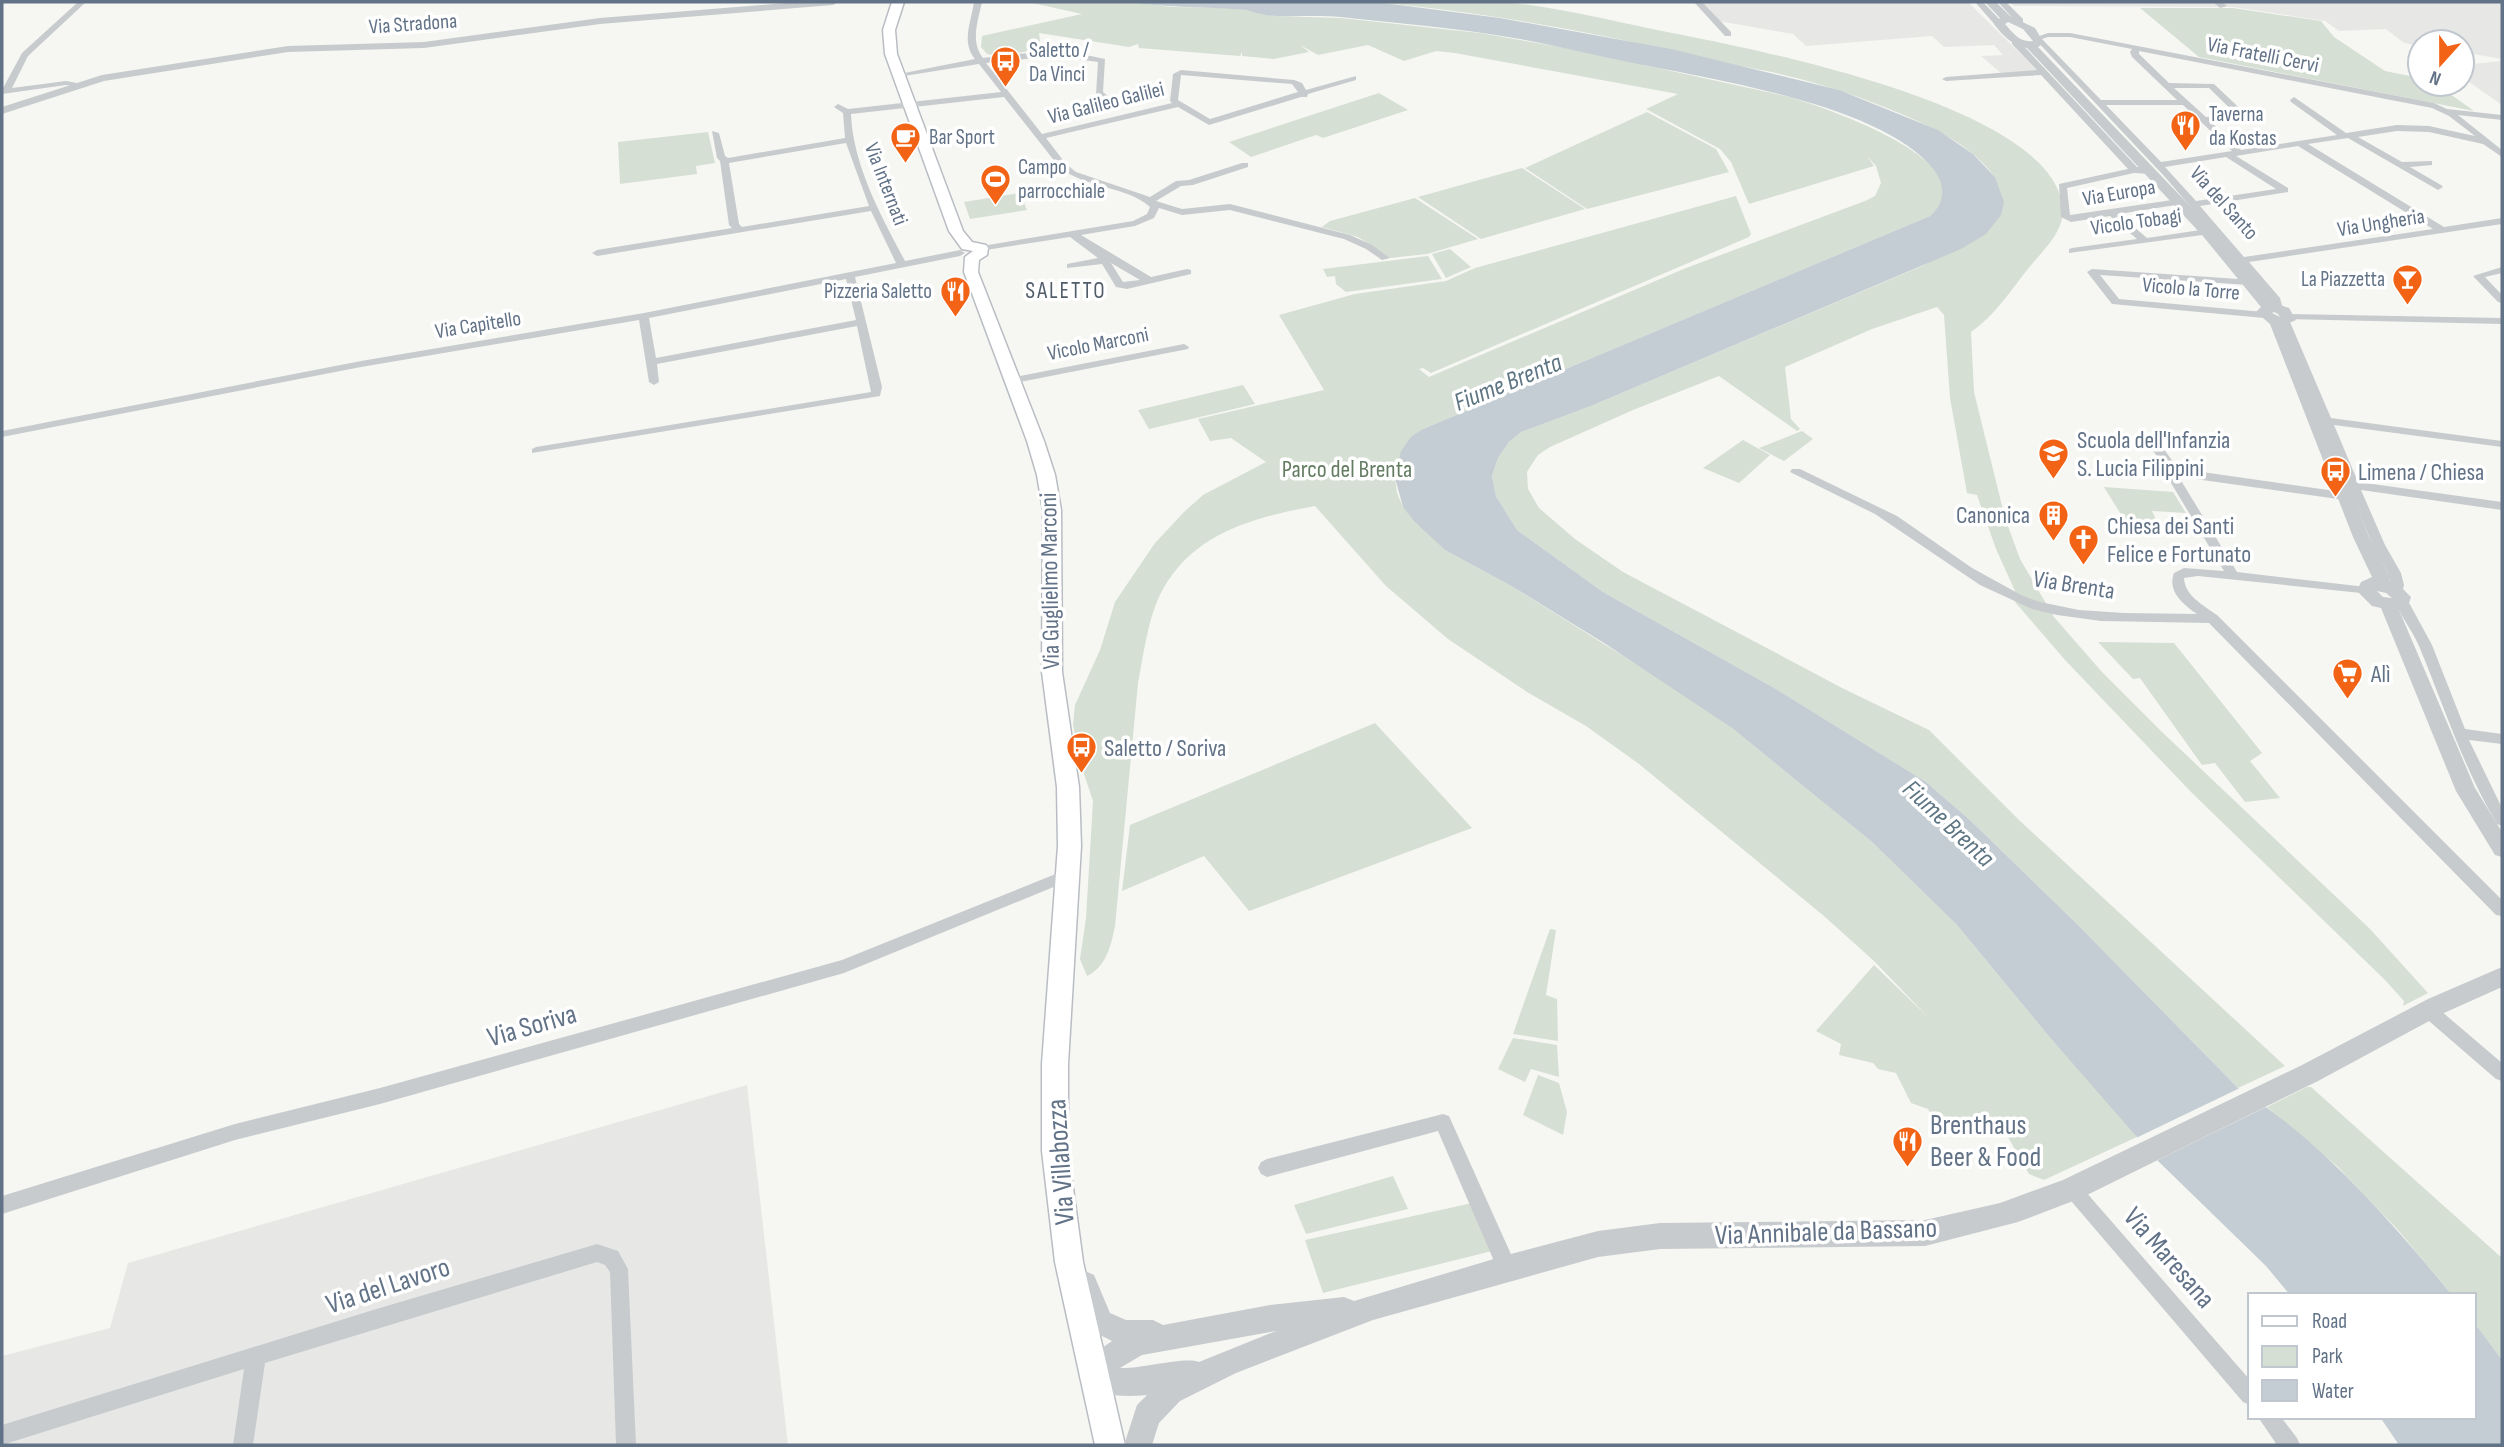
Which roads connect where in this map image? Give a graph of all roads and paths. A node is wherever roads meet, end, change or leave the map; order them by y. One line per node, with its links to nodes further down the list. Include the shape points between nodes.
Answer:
1 (82, 2): 25 (street, via 25,54)
2 (833, 2): 22 (street, Via Stradona, via 600,21 424,46 299,48)
3 (898, 2): 18 (main road, Via Guglielmo Marconi, via 889,36)
4 (978, 2): 16 (street, via 971,46)
5 (1698, 2): 11 (street)
6 (1979, 2): 9 (street, Via del Santo)
7 (1990, 2): 9 (street)
8 (2003, 2): 10 (street, Via del Santo)
9 (2002, 21): 10 (street, Via del Santo); 13 (street, Via del Santo)
10 (2023, 24): 12 (street, Via Fratelli Cervi); 14 (street, Via del Santo)
11 (1728, 34)
12 (2070, 35): 14 (street, Via Fratelli Cervi, via 2048,34); 15 (street, Via Fratelli Cervi)
13 (2015, 41): 14 (street, Via del Santo); 17 (street, Via del Santo)
14 (2036, 42): 32 (street, Via del Santo); 40 (street, Via del Santo)
15 (2137, 48): 23 (street, via 2135,55); 35 (street, Via Fratelli Cervi)
16 (982, 62): 18 (street); 26 (street); 29 (street, via 1043,54 1099,59 1099,93 1108,101)
17 (2043, 72): 20 (street); 39 (street, Via del Santo)
18 (898, 75): 33 (main road, Via Guglielmo Marconi)
19 (1353, 78): 24 (street)
20 (1946, 79)
21 (1294, 82): 24 (street); 27 (street); 31 (street, via 1181,72 1174,90 1174,101)
22 (74, 85): 25 (street); 34 (street, Via Stradona)
23 (2169, 85): 30 (street); 38 (street, via 2211,86 2247,120)
24 (1332, 86): 27 (street)
25 (4, 92)
26 (1006, 94): 33 (street, Via Internati); 45 (street)
27 (1304, 95): 31 (street, via 1209,122)
28 (2294, 100): 44 (street)
29 (1127, 101)
30 (2186, 102): 32 (street); 38 (street)
31 (1179, 103): 45 (street, Via Galileo Galilei)
32 (2099, 103): 50 (street, Via del Santo)
33 (910, 105): 46 (street, Via Internati, via 843,110); 73 (main road, Via Guglielmo Marconi, via 956,231)
34 (2, 111)
35 (2448, 111): 36 (street); 37 (street, Via Fratelli Cervi)
36 (2457, 118): 37 (street); 41 (street)
37 (2502, 118)
38 (2204, 120): 52 (street)
39 (2092, 125): 40 (street); 58 (street, Via del Santo)
40 (2106, 125): 49 (street, Via del Santo)
41 (2476, 132): 43 (street); 47 (street)
42 (715, 133): 53 (street, via 721,158)
43 (2452, 133): 44 (street, via 2397,128); 47 (street)
44 (2347, 136): 48 (street); 56 (street)
45 (1040, 137): 60 (street, via 1072,174)
46 (851, 140): 53 (street); 63 (street, Via Internati)
47 (2486, 141): 51 (street)
48 (2301, 144): 52 (street); 69 (street, Via Ungheria)
49 (2130, 150): 50 (street); 57 (street, Via del Santo)
50 (2145, 150): 57 (street, Via del Santo)
51 (2502, 154)
52 (2235, 155): 57 (street); 62 (street, via 2285,190)
53 (726, 160): 68 (street)
54 (2429, 163): 56 (street)
55 (1245, 165): 60 (street, via 1180,183)
56 (2400, 165): 59 (street)
57 (2154, 168): 58 (street); 61 (street, Via del Santo); 62 (street, Via del Santo)
58 (2134, 170): 65 (street, Via Europa, via 2062,186 2066,217)
59 (2438, 187)
60 (1151, 202): 64 (street); 66 (street, via 1155,211)
61 (2179, 202): 65 (street, Via Europa); 70 (street, Via del Santo)
62 (2195, 204): 78 (street, Via del Santo)
63 (873, 208): 68 (street); 79 (street, Via Internati)
64 (1182, 212): 66 (street, Via Capitello); 77 (street, Via Capitello, via 1230,207 1347,237)
65 (2111, 212): 72 (street)
66 (1151, 216): 71 (street, Via Capitello)
67 (2502, 221): 69 (street)
68 (738, 228): 75 (street)
69 (2442, 230): 78 (street, Via Ungheria)
70 (2207, 232): 72 (street, Vicolo Tobagi); 85 (street, Via del Santo)
71 (1073, 235): 73 (street, Via Capitello); 76 (street)
72 (2145, 241): 74 (street, Vicolo Tobagi)
73 (970, 251): 79 (street, Via Capitello); 113 (main road, Via Guglielmo Marconi, via 971,272 1038,448 1049,489 1053,528 1051,660 1068,775)
74 (2072, 251)
75 (597, 253)
76 (1106, 258): 80 (street); 84 (street); 84 (street, via 1120,285)
77 (1385, 258)
78 (2244, 260): 87 (street, Via del Santo)
79 (902, 265): 83 (street, Via Capitello)
80 (1070, 266)
81 (2502, 270): 86 (street, via 2478,276)
82 (1187, 272): 84 (street)
83 (850, 275): 88 (street, Via Capitello); 90 (street)
84 (1148, 280)
85 (2250, 283): 87 (street, Via del Santo); 87 (street, Vicolo la Torre, via 2092,272 2116,302)
86 (2502, 300)
87 (2277, 313): 89 (street, Vicolo la Torre); 95 (street, Via del Santo); 102 (street, Via del Santo, via 2281,341)
88 (644, 316): 92 (street); 96 (street, Via Capitello)
89 (2502, 321)
90 (859, 322): 92 (street); 99 (street, via 877,387 869,398)
91 (1184, 347): 93 (street, Vicolo Marconi)
92 (653, 362): 94 (street)
93 (1020, 379)
94 (654, 382)
95 (2328, 421): 98 (street); 102 (street, Via del Santo)
96 (2, 434)
97 (2153, 442): 101 (street)
98 (2502, 444)
99 (537, 451)
100 (1796, 472): 106 (street, Via Brenta, via 1881,513 1961,568 2036,606 2091,614)
101 (2177, 475): 102 (street); 104 (street, via 2174,478)
102 (2349, 490): 103 (street); 105 (street, Via del Santo, via 2361,537); 105 (street, Via del Santo, via 2398,584)
103 (2502, 506)
104 (2232, 574): 105 (street); 106 (street, via 2184,572 2178,576 2179,590)
105 (2387, 595): 107 (street); 108 (street, Via del Santo, via 2421,635)
106 (2212, 618): 114 (street)
107 (2412, 663): 108 (street); 112 (street, via 2466,791)
108 (2434, 673): 109 (street, Via del Santo)
109 (2460, 734): 110 (street); 111 (street, Via del Santo)
110 (2502, 739)
111 (2502, 820)
112 (2502, 849)
113 (1068, 875): 120 (street, Via Soriva, via 844,966 235,1132); 121 (main road, Via Villabozza, via 1056,1062 1055,1149)
114 (2502, 911)
115 (2502, 976): 116 (street, Via Annibale da Bassano)
116 (2428, 1010): 117 (street); 119 (street, Via Annibale da Bassano)
117 (2502, 1073)
118 (1268, 1168): 122 (street, via 1443,1122)
119 (2080, 1185): 122 (street, Via Annibale da Bassano, via 1965,1226 1925,1233 1660,1236 1598,1244); 128 (street, Via Maresana)
120 (2, 1205)
121 (1061, 1208): 124 (street, Via Annibale da Bassano, via 1076,1242 1087,1294 1101,1322 1125,1333); 127 (main road, Via Villabozza)
122 (1507, 1268): 123 (street, Via Annibale da Bassano)
123 (1373, 1307): 124 (street, Via Annibale da Bassano); 126 (street, Via Annibale da Bassano)
124 (1179, 1333): 127 (street, Via Annibale da Bassano, via 1118,1352)
125 (256, 1358): 130 (street, Via del Lavoro); 131 (street); 132 (street, Via del Lavoro, via 444,1296 597,1253 611,1258 619,1269)
126 (1229, 1362): 127 (street, Via Annibale da Bassano, via 1138,1384); 134 (street, Via Annibale da Bassano, via 1170,1391 1147,1415)
127 (1094, 1378): 133 (main road, Via Villabozza)
128 (2248, 1393)
129 (2270, 1419): 135 (street)
130 (2, 1435)
131 (243, 1445)
132 (626, 1445)
133 (1110, 1445)
134 (1138, 1445)
135 (2290, 1445)

